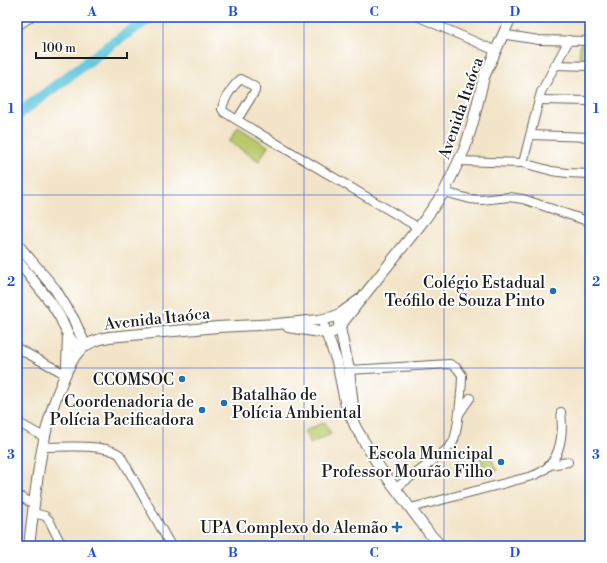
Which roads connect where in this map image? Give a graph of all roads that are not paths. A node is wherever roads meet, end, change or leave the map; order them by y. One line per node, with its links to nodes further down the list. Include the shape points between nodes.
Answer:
1 (29, 17): 5 (main road)
2 (419, 17): 8 (street)
3 (511, 17): 8 (main road, Avenida Itaóca)
4 (517, 17): 8 (main road, Avenida Itaóca)
5 (17, 25)
6 (569, 40): 7 (street); 8 (street); 9 (street)
7 (590, 41)
8 (501, 42): 16 (main road, Avenida Itaóca, via 484,77 469,135)
9 (555, 65): 10 (street); 11 (street)
10 (590, 66)
11 (539, 100): 12 (street); 14 (street)
12 (590, 101)
13 (237, 120): 13 (street, via 222,109 241,79 256,88); 21 (street)
14 (531, 135): 15 (street); 17 (street)
15 (590, 137)
16 (459, 161): 17 (street); 19 (main road, Avenida Itaóca)
17 (523, 163): 18 (street, via 552,171)
18 (590, 174)
19 (444, 192): 20 (street, via 481,200 523,199); 21 (main road, Avenida Itaóca)
20 (590, 222)
21 (419, 228): 24 (main road, Avenida Itaóca)
22 (17, 244): 23 (main road)
23 (21, 264): 28 (main road, via 55,289); 30 (main road, via 52,304)
24 (362, 298): 25 (main road, Avenida Itaóca, via 349,308); 27 (main road, Avenida Itaóca)
25 (328, 318): 26 (main road, Avenida Itaóca); 27 (main road); 29 (main road)
26 (277, 324): 29 (main road, Avenida Itaóca); 31 (main road, Avenida Itaóca)
27 (340, 327): 29 (main road, Avenida Itaóca, via 335,332); 34 (main road)
28 (78, 329): 31 (main road, via 86,335); 33 (main road)
29 (326, 333): 40 (main road, via 337,362 346,406)
30 (68, 336): 33 (main road); 35 (main road)
31 (109, 337): 33 (main road, Avenida Itaóca)
32 (17, 348): 35 (street)
33 (82, 348): 35 (main road)
34 (349, 370): 38 (street, via 453,365 462,375); 40 (main road)
35 (66, 373): 41 (main road)
36 (470, 398): 38 (street)
37 (561, 412): 43 (street, via 560,444)
38 (458, 417): 44 (street, via 455,438 450,446)
39 (17, 422): 41 (street)
40 (354, 422): 44 (main road, via 380,468)
41 (43, 442): 46 (main road); 50 (street, via 104,448 120,455)
42 (568, 462): 43 (street)
43 (550, 465): 47 (street, via 532,476)
44 (396, 488): 47 (main road)
45 (17, 495): 46 (street)
46 (33, 508): 48 (main road); 49 (street, via 49,520)
47 (411, 508): 51 (main road)
48 (29, 546)
49 (62, 546)
50 (171, 546)
51 (441, 546)

